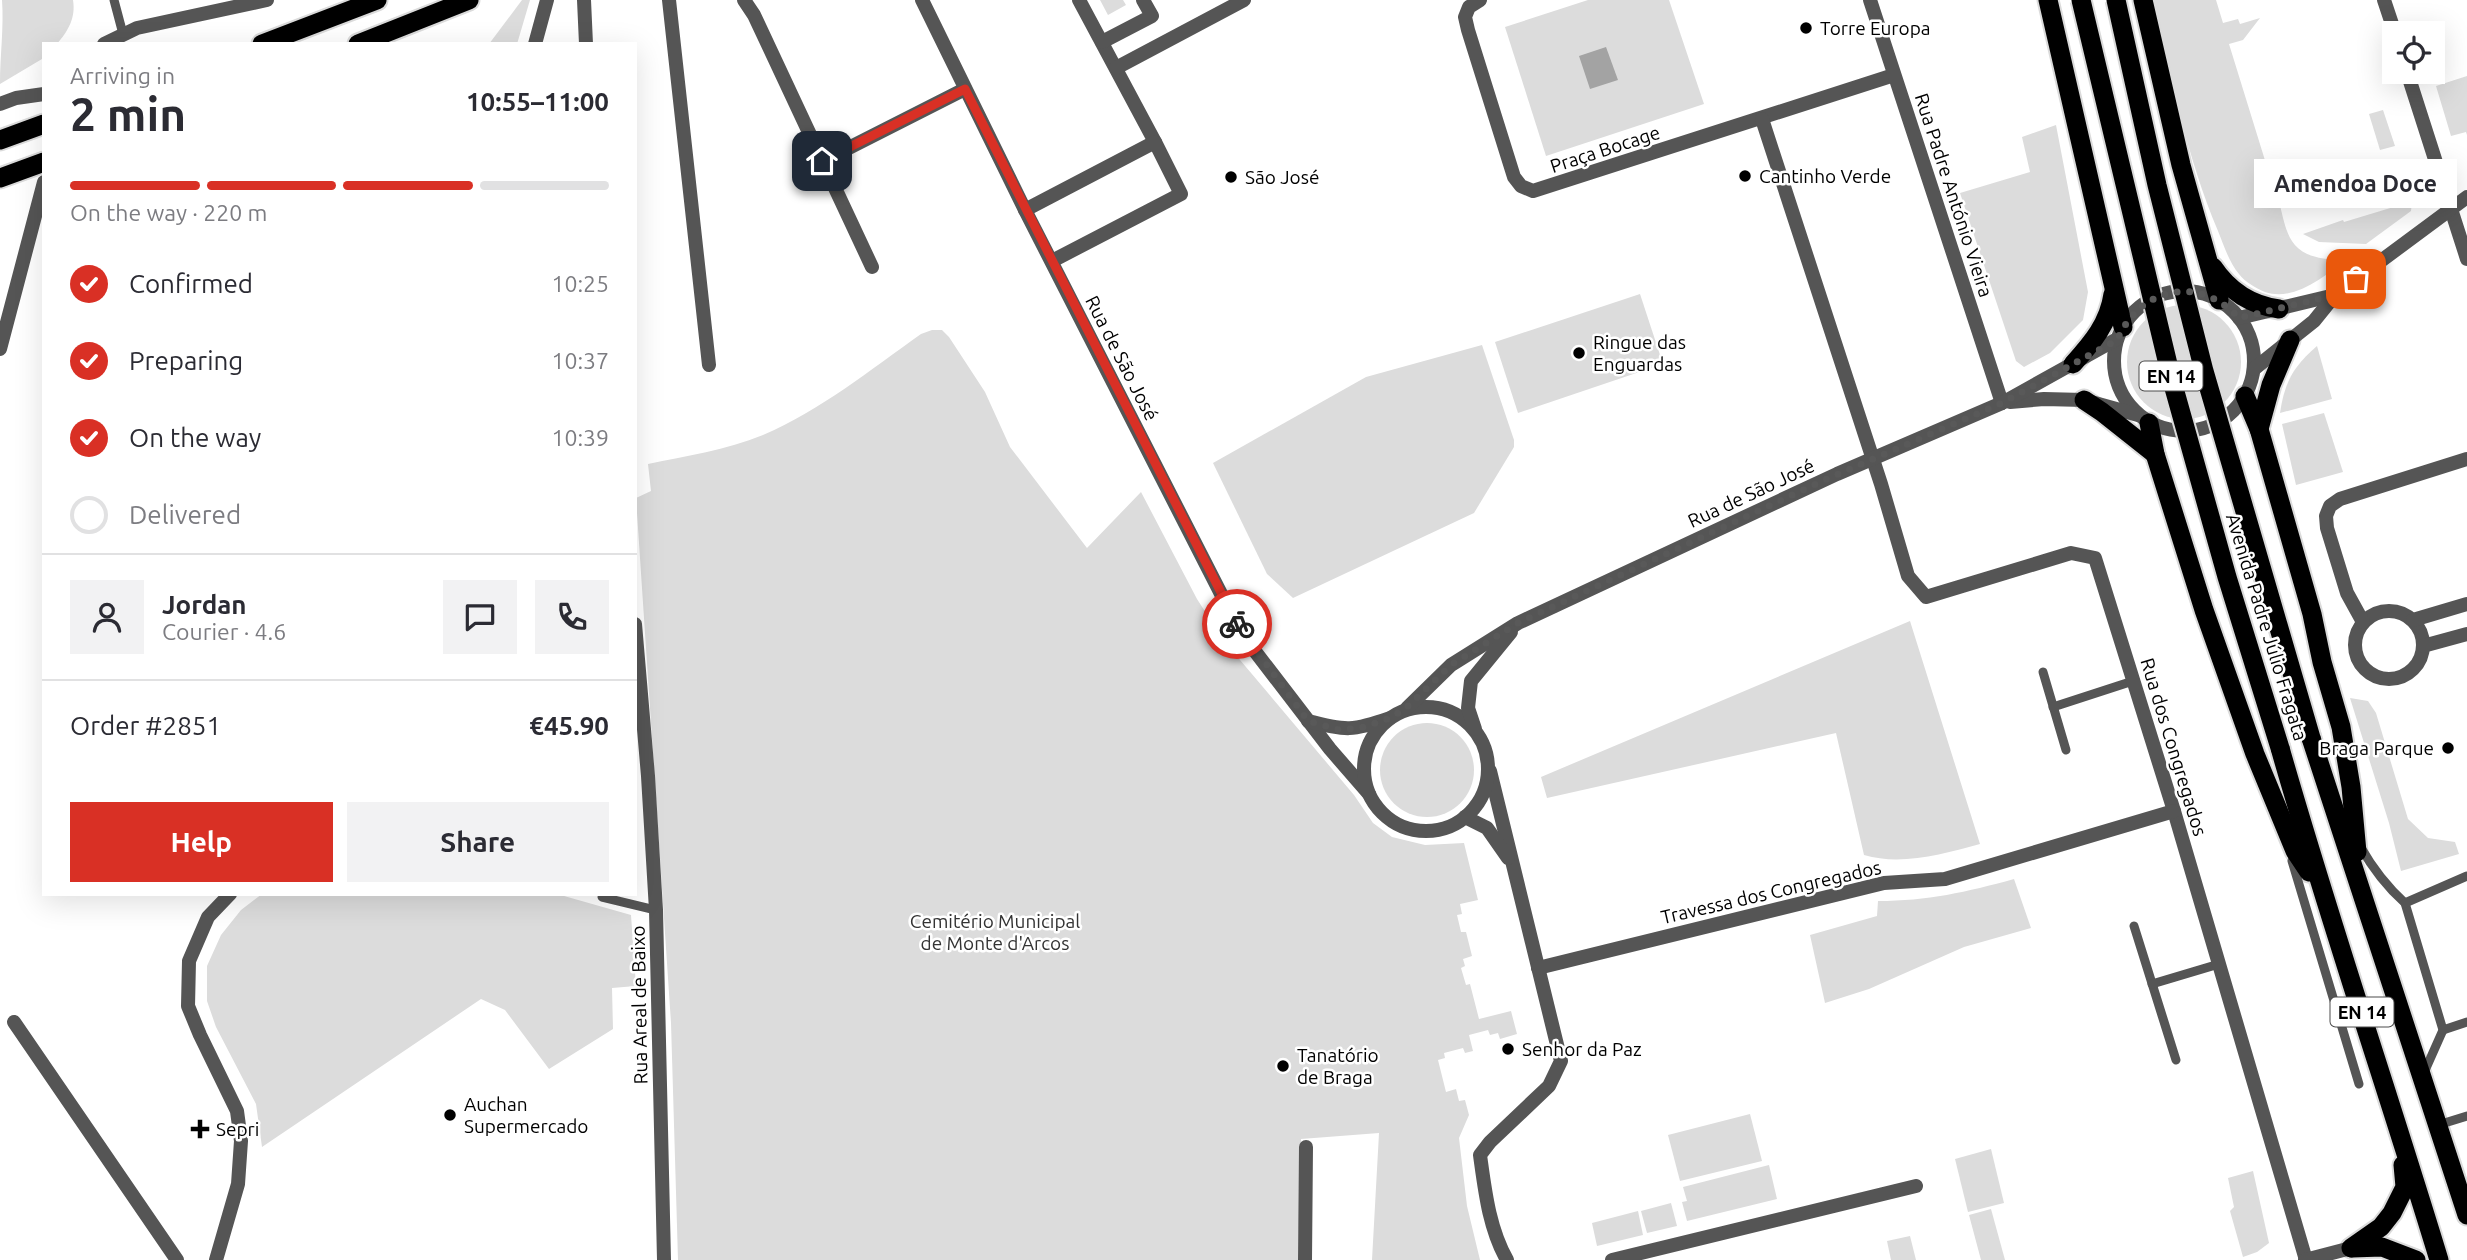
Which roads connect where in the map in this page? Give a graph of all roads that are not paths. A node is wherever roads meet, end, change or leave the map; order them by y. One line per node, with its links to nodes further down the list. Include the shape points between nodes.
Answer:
1 (114, 0): 21 (lane)
2 (267, 0): 21 (street)
3 (377, 0): 23 (highway)
4 (470, 0): 24 (highway)
5 (547, 0): 25 (street)
6 (584, 0): 26 (street)
7 (669, 0): 60 (street)
8 (744, 0): 38 (street)
9 (922, 0): 31 (street, Rua de São José)
10 (1079, 0): 27 (street)
11 (1143, 0): 27 (street, via 1152,16)
12 (1244, 0): 28 (street)
13 (1480, 0): 34 (street, Praça Bocage, via 1469,7 1465,17 1514,177 1521,186 1533,191 1550,187)
14 (1870, 0): 29 (street, Rua Padre António Vieira)
15 (2048, 0): 50 (highway)
16 (2081, 0): 95 (highway, Avenida Padre Júlio Fragata / EN 14, bridge, via 2172,381)
17 (2116, 0): 94 (highway, Avenida Padre Júlio Fragata / EN 14, bridge, via 2204,371 2311,738)
18 (2143, 0): 48 (highway, via 2181,164)
19 (2384, 0): 20 (street)
20 (2391, 21)
21 (123, 34): 22 (street)
22 (108, 42)
23 (267, 42)
24 (363, 42)
25 (536, 42)
26 (586, 42)
27 (1102, 42): 28 (street)
28 (1116, 68): 37 (street)
29 (1894, 75): 34 (street, Praça Bocage); 64 (street, Rua Padre António Vieira)
30 (2411, 84): 43 (street)
31 (965, 89): 38 (street); 44 (street, Rua de São José)
32 (42, 94): 33 (street)
33 (0, 104)
34 (1762, 119): 68 (street)
35 (42, 125): 36 (highway)
36 (0, 140)
37 (1155, 142): 44 (street); 47 (street, via 1181,194)
38 (822, 161): 49 (street)
39 (42, 163): 40 (highway)
40 (0, 178)
41 (42, 196): 45 (street)
42 (2467, 197): 43 (street)
43 (2451, 209): 46 (street); 51 (street)
44 (1025, 210): 47 (street, Rua de São José)
45 (38, 225): 55 (street)
46 (2467, 258)
47 (1052, 261): 82 (street, Rua de São José, via 1241,633)
48 (2210, 263): 52 (highway); 53 (highway, via 2240,295 2262,307)
49 (872, 267)
50 (2114, 286): 56 (highway); 59 (highway, via 2101,330)
51 (2335, 295): 53 (street); 57 (street, via 2314,321)
52 (2219, 300): 54 (street); 56 (street, via 2198,292 2176,291 2136,309)
53 (2279, 309): 54 (street)
54 (2239, 318): 61 (street, via 2252,342)
55 (2, 333): 58 (street)
56 (2120, 333): 59 (street, Rua de São José); 65 (street, via 2116,380 2121,393)
57 (2290, 340): 61 (street); 66 (highway)
58 (0, 349)
59 (2073, 364): 64 (street, Rua de São José)
60 (709, 365)
61 (2254, 369): 62 (street)
62 (2245, 396): 65 (street, via 2220,422 2203,429 2166,429); 66 (highway)
63 (2084, 400): 64 (street, Rua de São José); 65 (street, Rua de São José); 67 (highway)
64 (2002, 403): 68 (street, Rua de São José)
65 (2144, 419): 67 (highway)
66 (2259, 429): 90 (highway, via 2341,727)
67 (2155, 454): 91 (highway, via 2204,610)
68 (1872, 458): 73 (street, Rua de São José); 78 (street, Rua dos Congregados, via 1908,576 1926,597 2071,553 2095,558)
69 (2467, 458): 72 (street, via 2330,506 2327,528 2347,593)
70 (2467, 604): 71 (street)
71 (2413, 620): 72 (street, via 2389,611); 75 (street)
72 (2363, 622): 75 (street, via 2355,636 2355,652 2361,667 2374,677 2386,680 2409,673)
73 (1518, 623): 80 (street, Rua de São José, via 1451,665); 83 (street, Rua de São José, via 1471,681 1468,708)
74 (2467, 634): 75 (street)
75 (2423, 646)
76 (637, 665): 86 (street, Rua Areal de Baixo)
77 (2043, 672): 79 (lane)
78 (2133, 681): 79 (lane); 88 (street, Rua dos Congregados)
79 (2053, 707): 84 (lane)
80 (1406, 708): 81 (street); 83 (street, via 1452,712)
81 (1390, 718): 82 (street, via 1340,730); 87 (street, via 1367,752 1364,778)
82 (1308, 721): 87 (street, Rua de São José)
83 (1475, 730): 85 (street)
84 (2066, 750)
85 (1490, 771): 89 (street, via 1483,794); 92 (street)
86 (642, 774): 99 (street, Rua Areal de Baixo)
87 (1369, 794): 89 (street, via 1387,817 1413,829 1441,829)
88 (2174, 811): 101 (street, Rua dos Congregados); 102 (street, Travessa dos Congregados, via 1945,879 1884,883)
89 (1465, 817): 92 (street, via 1487,828)
90 (2356, 838): 94 (highway); 98 (lane, via 2373,870)
91 (2295, 851): 95 (highway); 109 (lane, via 2292,861)
92 (1515, 868): 102 (street)
93 (2467, 876): 98 (lane)
94 (2358, 878): 108 (highway, Avenida Padre Júlio Fragata / EN 14)
95 (2321, 890): 112 (highway, Avenida Padre Júlio Fragata / EN 14)
96 (228, 896): 118 (street, via 208,917 189,961 188,1006 237,1111 242,1141 238,1184)
97 (602, 897): 99 (lane)
98 (2406, 903): 106 (lane)
99 (656, 910): 119 (street, Rua Areal de Baixo)
100 (2134, 926): 103 (lane)
101 (2219, 964): 103 (lane); 123 (street, Rua dos Congregados)
102 (1538, 968): 121 (street, via 1561,1061 1549,1086 1480,1155 1487,1201)
103 (2152, 984): 107 (lane)
104 (14, 1022): 117 (street)
105 (2467, 1022): 106 (lane)
106 (2443, 1030): 108 (lane)
107 (2176, 1060)
108 (2422, 1077): 111 (highway, Avenida Padre Júlio Fragata / EN 14)
109 (2359, 1084)
110 (2467, 1116): 111 (lane)
111 (2438, 1125): 115 (highway, Avenida Padre Júlio Fragata / EN 14)
112 (2401, 1136): 116 (highway, via 2405,1187 2381,1227); 125 (highway, Avenida Padre Júlio Fragata / EN 14)
113 (1306, 1147): 120 (street)
114 (1916, 1185): 122 (street)
115 (2467, 1215)
116 (2351, 1248): 123 (street); 124 (highway, via 2382,1248)
117 (177, 1260)
118 (216, 1260)
119 (664, 1260)
120 (1305, 1260)
121 (1507, 1260)
122 (1613, 1260)
123 (2306, 1260)
124 (2416, 1260)
125 (2439, 1260)

